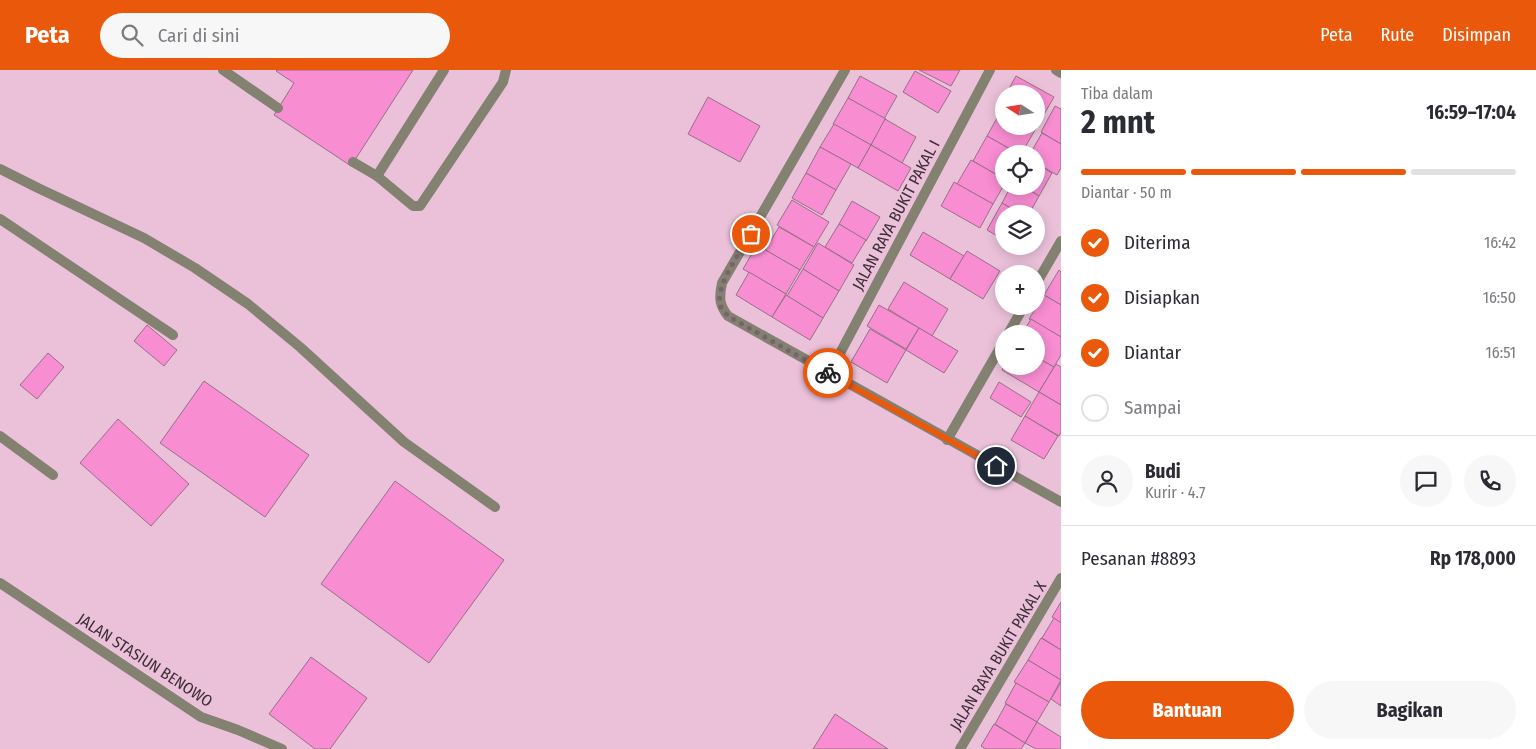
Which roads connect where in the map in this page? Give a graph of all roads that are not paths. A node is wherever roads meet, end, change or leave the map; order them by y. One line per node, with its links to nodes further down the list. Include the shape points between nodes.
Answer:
1 (223, 70): 8 (street)
2 (444, 70): 11 (street)
3 (506, 70): 11 (street, via 503,82 420,206 413,206)
4 (845, 70): 17 (street, via 722,283 719,296 721,307 728,316)
5 (990, 70): 17 (street, JALAN RAYA BUKIT PAKAL I)
6 (1056, 70): 7 (street)
7 (1061, 73)
8 (278, 108)
9 (353, 162): 11 (street)
10 (0, 168): 22 (street, via 144,238 248,304 404,442)
11 (377, 176)
12 (0, 219): 15 (street)
13 (1061, 241): 14 (street)
14 (1045, 269)
15 (173, 335)
16 (995, 357): 19 (street)
17 (829, 374): 19 (street)
18 (0, 436): 20 (street)
19 (947, 440): 21 (street)
20 (53, 475)
21 (1061, 502)
22 (495, 507)
23 (1061, 578): 26 (street, JALAN RAYA BUKIT PAKAL X)
24 (0, 583): 25 (street, JALAN STASIUN BENOWO, via 201,716)
25 (282, 749)
26 (960, 749)

